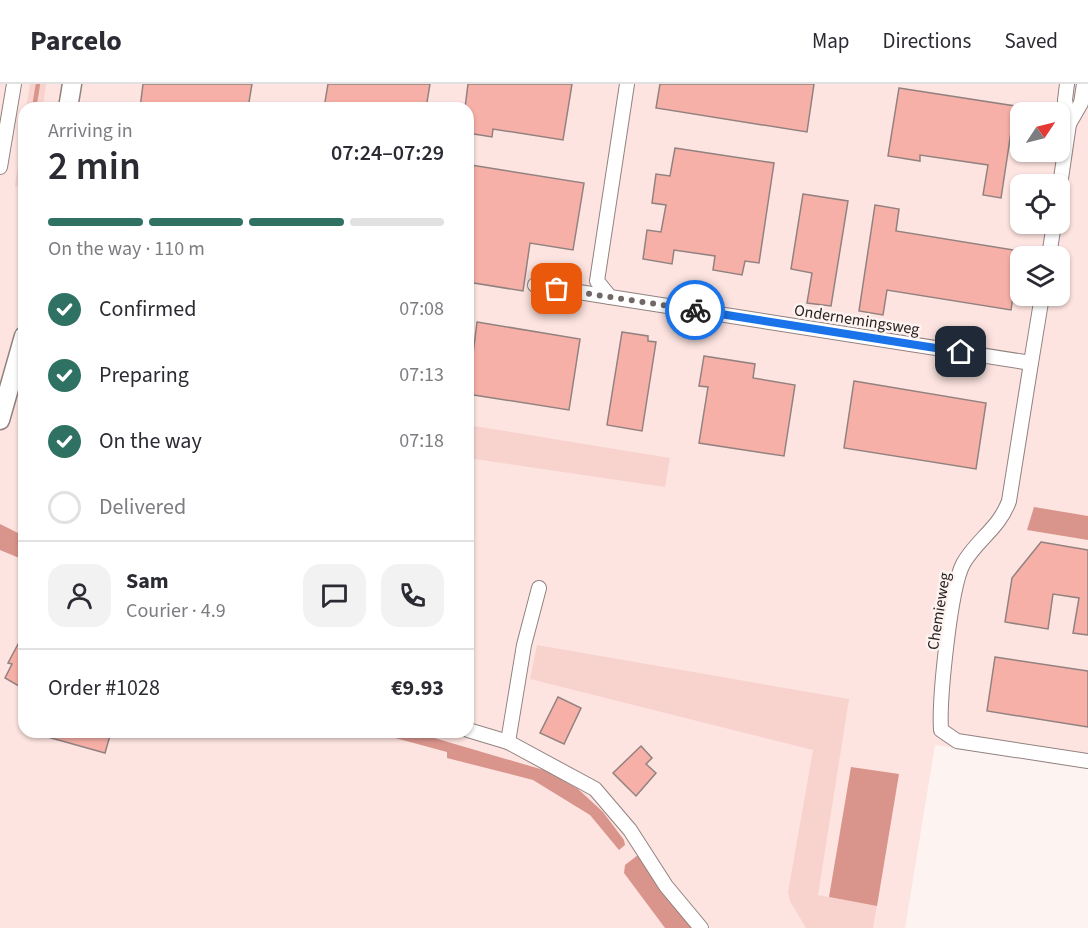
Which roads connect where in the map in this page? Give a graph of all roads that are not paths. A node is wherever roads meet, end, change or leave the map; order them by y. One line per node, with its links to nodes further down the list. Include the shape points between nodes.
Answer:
1 (14, 84): 9 (street)
2 (72, 84): 6 (street)
3 (627, 84): 11 (street, via 597,281)
4 (1067, 84): 7 (street)
5 (1084, 84): 8 (street, via 1081,103)
6 (69, 102)
7 (1065, 102)
8 (1070, 122)
9 (0, 167)
10 (535, 285): 11 (street, Ondernemingsweg)
11 (610, 297): 14 (street, Ondernemingsweg)
12 (1040, 306): 14 (street)
13 (18, 357): 15 (street)
14 (1031, 363): 19 (street, Chemieweg, via 1009,501 1003,518 962,565 956,587 940,708 941,730 957,741)
15 (0, 420)
16 (539, 588): 18 (street, via 524,645)
17 (474, 732): 18 (street)
18 (508, 742): 20 (street, via 595,789)
19 (1088, 761)
20 (701, 928)

